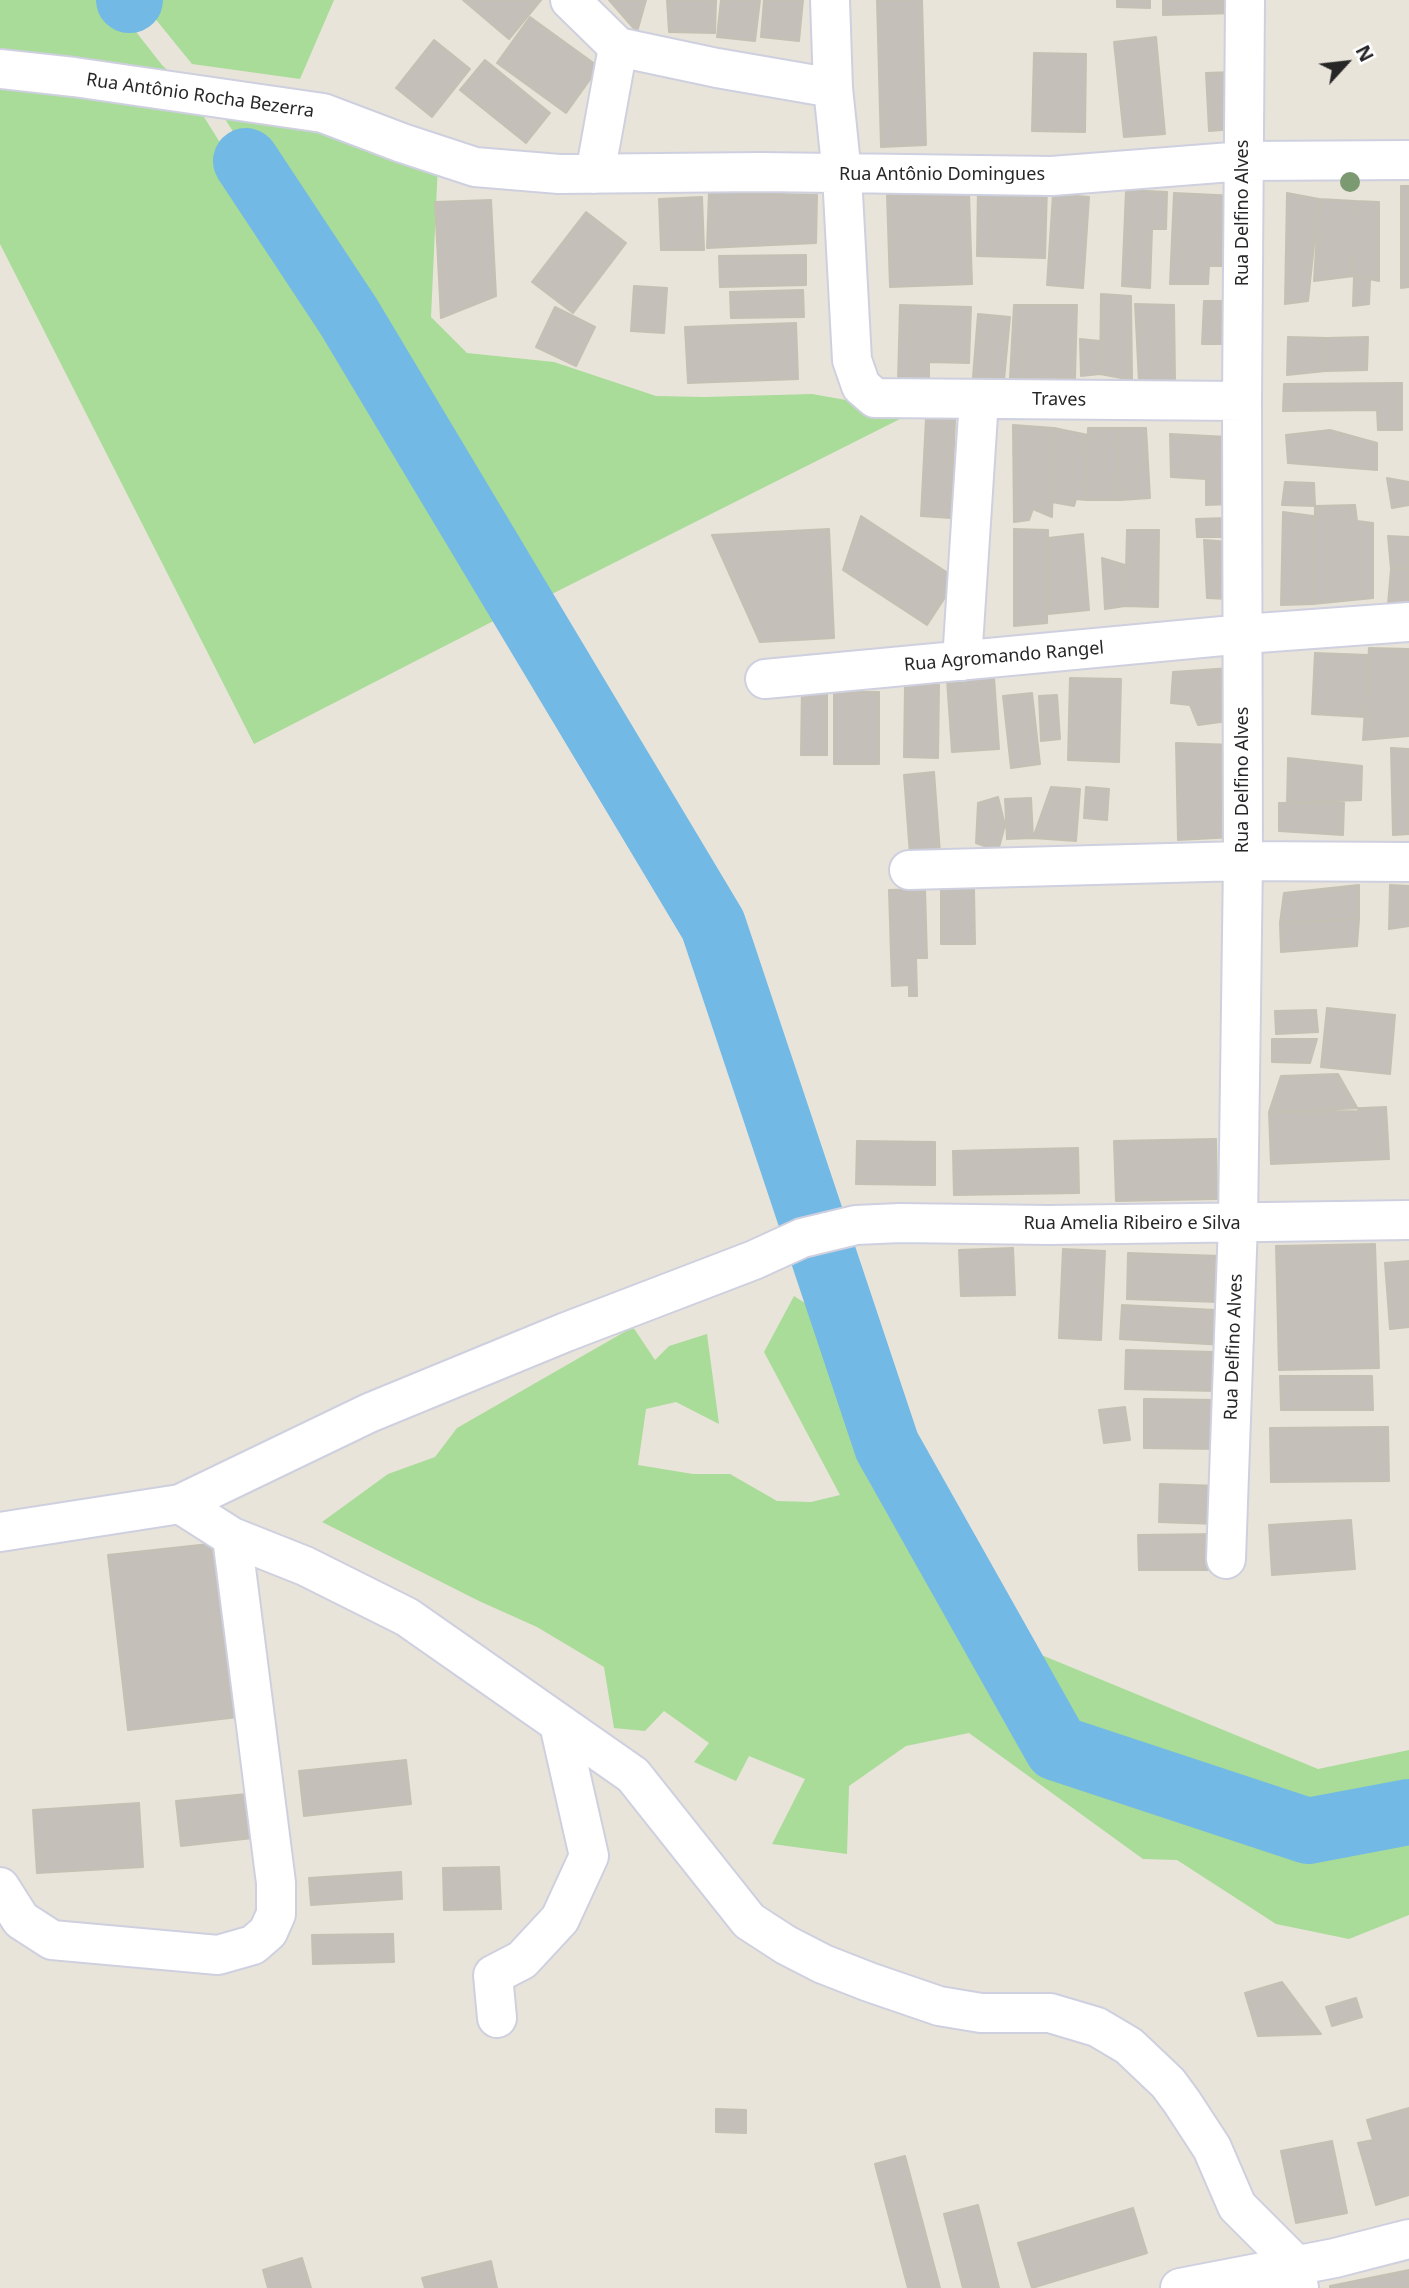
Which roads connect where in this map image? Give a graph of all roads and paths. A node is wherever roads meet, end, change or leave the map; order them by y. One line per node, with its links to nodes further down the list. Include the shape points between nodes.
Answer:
1 (570, 0): 4 (street)
2 (830, 0): 6 (street)
3 (1245, 0): 8 (street, Rua Delfino Alves)
4 (618, 47): 6 (street); 10 (street)
5 (0, 69): 9 (street, Rua Antônio Rocha Bezerra, via 323,113)
6 (833, 88): 11 (street)
7 (1409, 160): 8 (street, Rua Antônio Domingues)
8 (1244, 161): 11 (street, Rua Antônio Domingues, via 1052,176); 13 (street, Rua Delfino Alves)
9 (475, 167): 10 (street, Rua Antônio Domingues)
10 (595, 174): 11 (street, Rua Antônio Domingues)
11 (842, 174): 12 (street, Traves, via 852,360 861,386 875,398)
12 (979, 399): 13 (street, Traves); 16 (street)
13 (1242, 401): 15 (street, Rua Delfino Alves)
14 (1409, 622): 15 (street, Rua Agromando Rangel)
15 (1244, 634): 16 (street, Rua Agromando Rangel); 18 (street, Rua Delfino Alves)
16 (962, 661): 17 (street, Rua Agromando Rangel)
17 (765, 679)
18 (1243, 861): 19 (street); 20 (street); 22 (street, Rua Delfino Alves)
19 (1409, 862)
20 (909, 870)
21 (1409, 1220): 22 (street, Rua Amelia Ribeiro e Silva)
22 (1238, 1223): 23 (street, Rua Amelia Ribeiro e Silva, via 900,1223 856,1225 802,1238 369,1413); 26 (street, Rua Delfino Alves)
23 (180, 1504): 24 (street, Rua Amelia Ribeiro e Silva); 25 (street)
24 (0, 1532)
25 (232, 1537): 27 (street, via 305,1566 407,1618); 28 (street, via 276,1883 276,1914 268,1932 253,1945 218,1955 52,1940 22,1920)
26 (1226, 1559)
27 (559, 1724): 29 (street, via 589,1856 559,1919 522,1960 493,1975); 31 (street, via 633,1775 750,1921 786,1945 858,1978 939,2006 1075,2018 1129,2046 1182,2102 1212,2148 1237,2206)
28 (0, 1886)
29 (497, 2018)
30 (1409, 2239): 31 (street, via 1335,2258)
31 (1297, 2276): 32 (street)
32 (1180, 2288)

